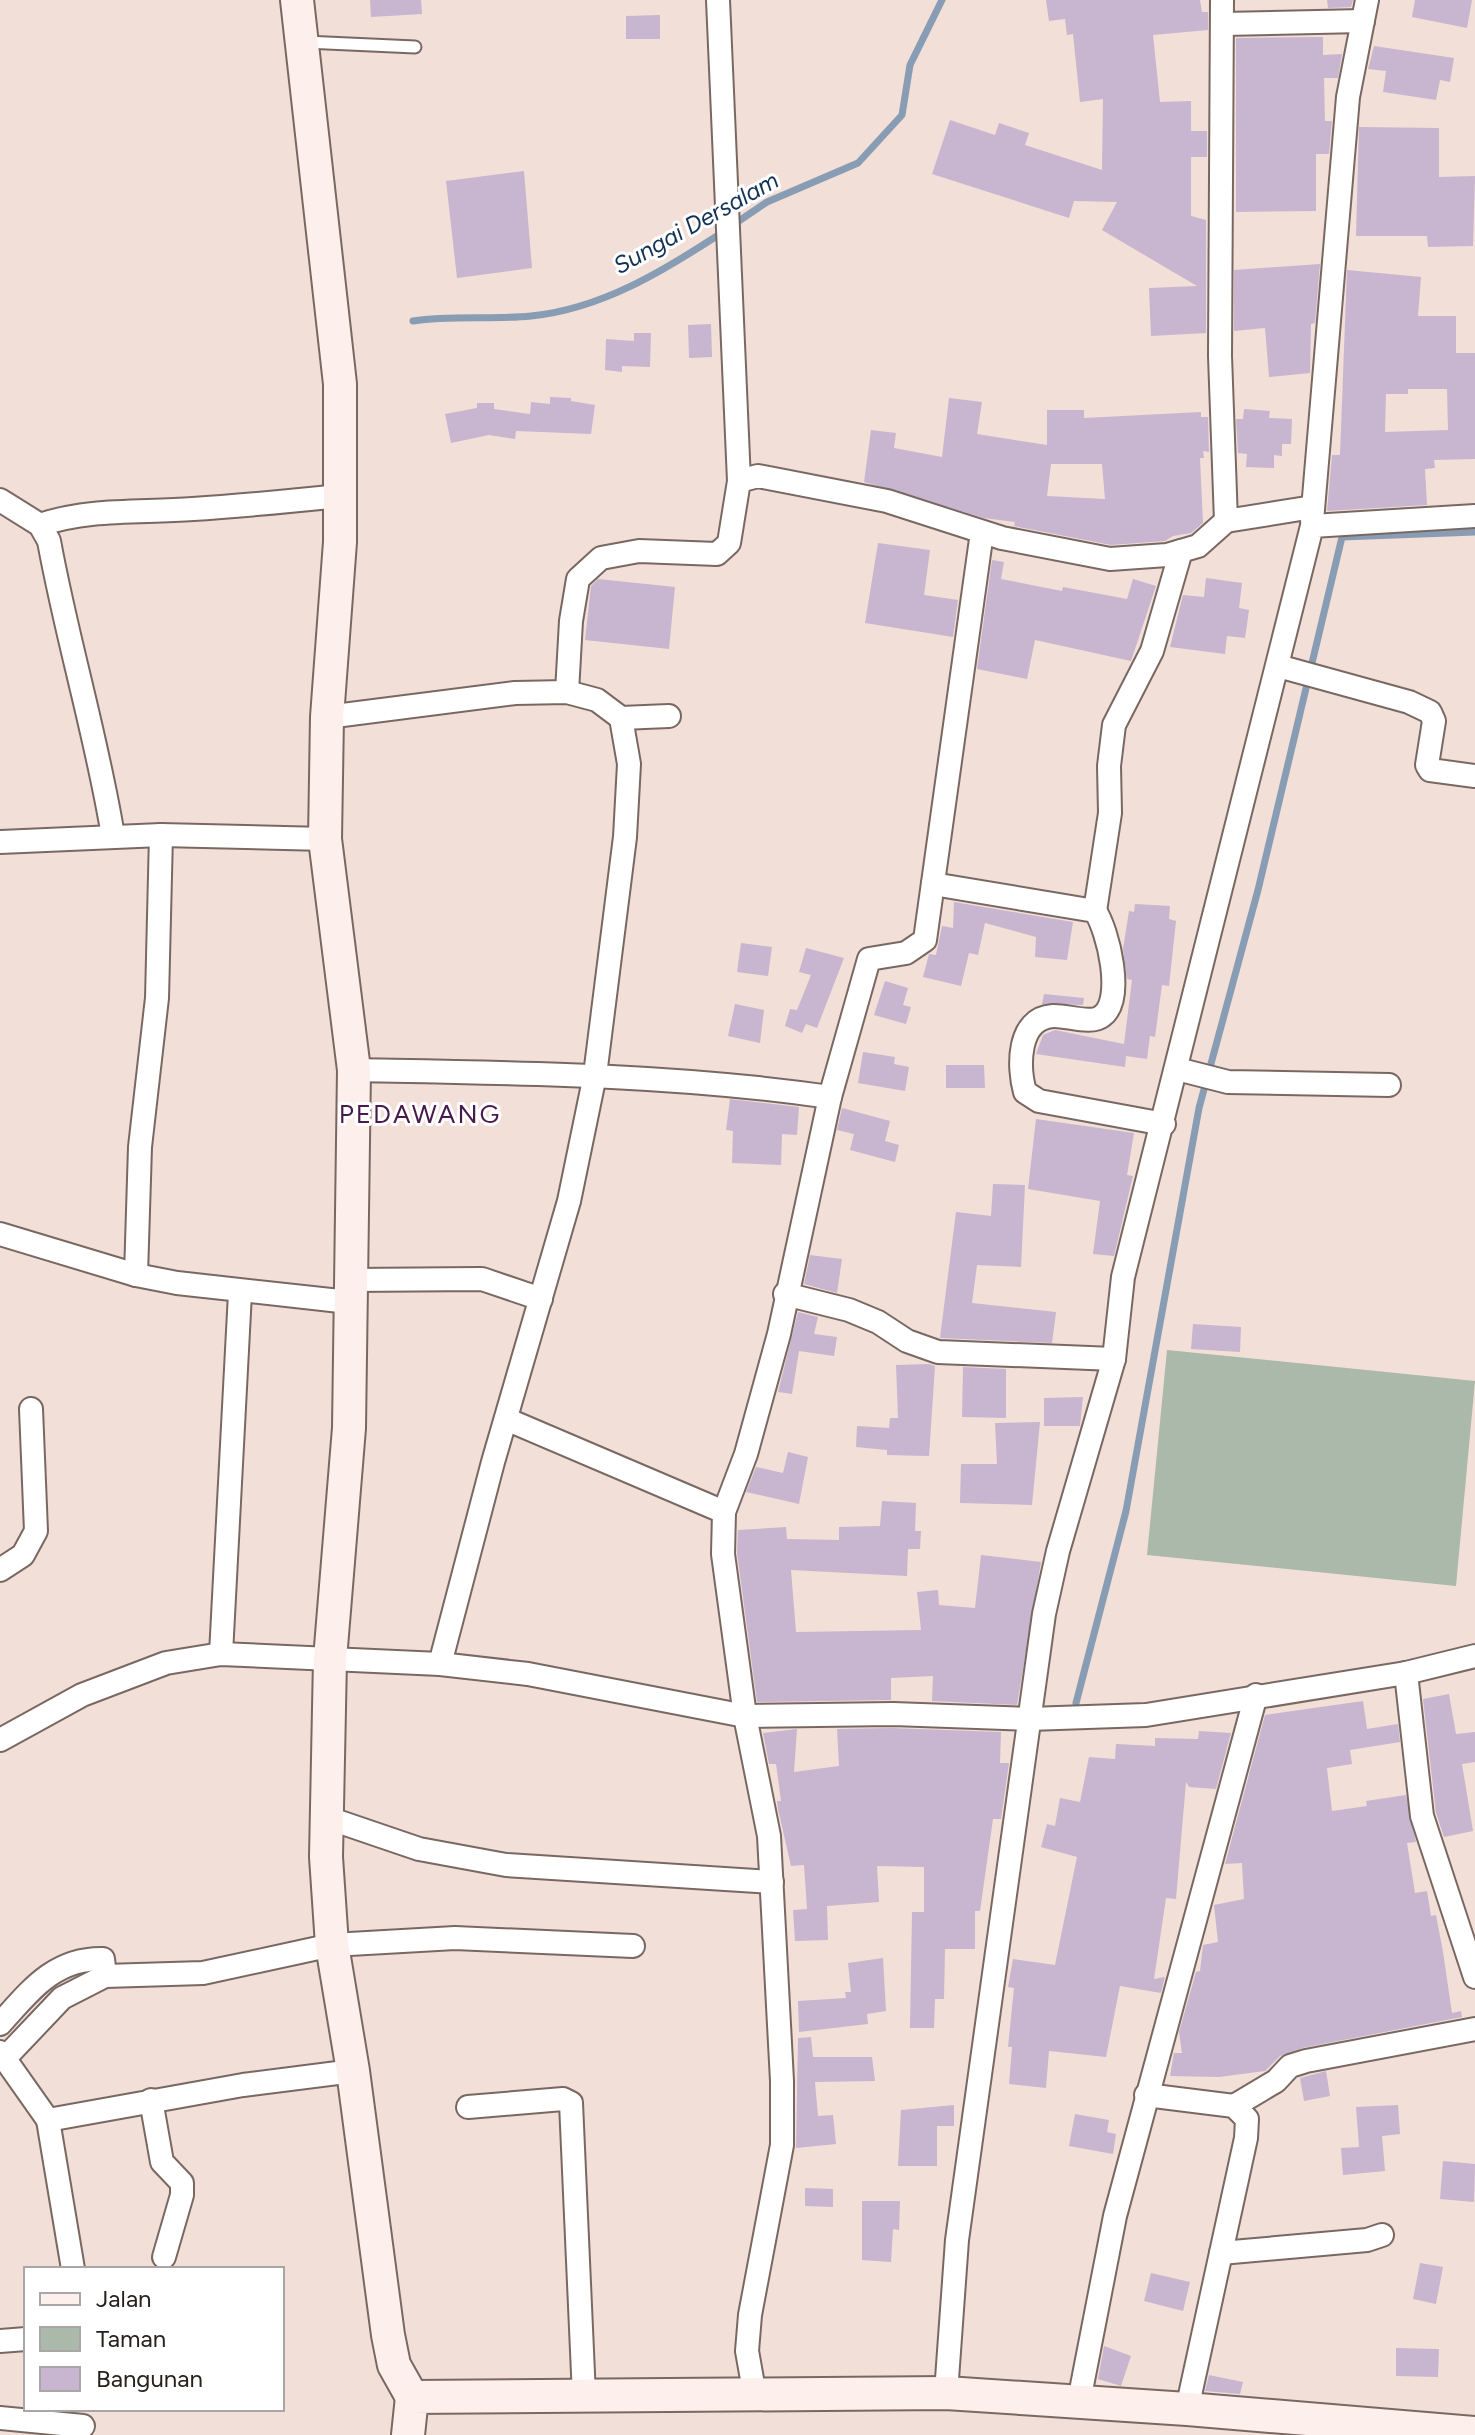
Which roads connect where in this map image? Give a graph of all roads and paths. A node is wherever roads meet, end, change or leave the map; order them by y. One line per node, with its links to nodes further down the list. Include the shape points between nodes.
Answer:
1 (297, 0): 6 (street)
2 (718, 0): 8 (street)
3 (1222, 0): 5 (street)
4 (1365, 10): 5 (street); 11 (street, via 1348,97)
5 (1223, 24): 13 (street, via 1220,356)
6 (301, 42): 7 (lane); 9 (street, via 340,384)
7 (415, 47)
8 (739, 481): 15 (street, via 758,476 887,501); 18 (street, via 729,543 717,554 639,551 601,558 578,579)
9 (340, 496): 14 (street, via 64,516); 20 (street)
10 (0, 500): 14 (street)
11 (1312, 516): 12 (street); 13 (street); 17 (street)
12 (1475, 516)
13 (1226, 521): 16 (street, via 1198,546)
14 (40, 525): 24 (street, via 49,541)
15 (982, 532): 16 (street, via 1110,559); 27 (street)
16 (1181, 551): 28 (street, via 1152,651 1114,725 1110,813)
17 (1286, 669): 22 (street, via 1430,712 1430,770); 30 (street)
18 (567, 692): 20 (street, via 515,693); 21 (street, via 597,700)
19 (669, 716): 21 (street)
20 (327, 717): 25 (street)
21 (621, 718): 31 (street, via 629,764 625,837)
22 (1475, 776)
23 (161, 835): 24 (street); 25 (street); 36 (street, via 157,998 140,1147)
24 (113, 836): 26 (street)
25 (325, 839): 29 (street)
26 (0, 842)
27 (933, 884): 28 (street); 33 (street, via 925,940 906,953 869,959)
28 (1095, 911): 34 (street, via 1110,951 1112,993 1105,1012 1097,1018 1052,1016 1034,1025 1020,1057 1025,1092 1039,1101)
29 (354, 1070): 31 (street); 37 (street)
30 (1184, 1070): 32 (street, via 1219,1080); 34 (street)
31 (595, 1075): 33 (street, via 731,1082); 40 (street, via 569,1201)
32 (1389, 1085)
33 (830, 1097): 39 (street)
34 (1164, 1124): 41 (street, via 1123,1277)
35 (0, 1234): 36 (street)
36 (136, 1275): 38 (street)
37 (350, 1291): 38 (street); 40 (street, via 482,1279); 48 (street, via 349,1428)
38 (240, 1293): 46 (street)
39 (785, 1294): 41 (street, via 849,1310 938,1352); 44 (street, via 746,1454)
40 (541, 1299): 43 (street)
41 (1114, 1359): 53 (street, via 1058,1551)
42 (31, 1409): 45 (street, via 36,1531 23,1555)
43 (506, 1419): 44 (street); 49 (street)
44 (724, 1512): 52 (street, via 723,1554)
45 (0, 1570)
46 (221, 1654): 48 (street); 54 (street, via 166,1663 82,1695)
47 (1475, 1656): 50 (street)
48 (330, 1659): 49 (street); 55 (street)
49 (440, 1664): 52 (street, via 612,1688)
50 (1406, 1673): 51 (street); 60 (street, via 1422,1816)
51 (1256, 1695): 53 (street, via 1146,1715); 65 (street)
52 (745, 1716): 53 (street); 56 (street, via 769,1836)
53 (1029, 1719): 76 (street, via 957,2240)
54 (0, 1740)
55 (325, 1817): 56 (street, via 419,1849 506,1865); 57 (street)
56 (772, 1882): 78 (street, via 782,2145 750,2315 747,2351)
57 (332, 1945): 58 (street, via 469,1938); 59 (street, via 229,1970); 64 (street)
58 (633, 1946)
59 (104, 1968): 61 (street, via 81,1958 58,1967); 63 (street, via 62,1998)
60 (1475, 1977)
61 (0, 2024)
62 (1475, 2029): 67 (street, via 1298,2064)
63 (3, 2054): 69 (street)
64 (353, 2071): 66 (street); 79 (street, via 388,2335 398,2374)
65 (1146, 2095): 67 (street); 80 (street, via 1115,2216)
66 (151, 2100): 69 (street); 72 (street, via 162,2162 182,2183)
67 (1234, 2106): 71 (street, via 1247,2119 1246,2138)
68 (468, 2107): 77 (street, via 563,2099 571,2103)
69 (48, 2120): 73 (street)
70 (1382, 2235): 71 (street)
71 (1221, 2253): 81 (street)
72 (164, 2257)
73 (73, 2267)
74 (24, 2339): 75 (street)
75 (0, 2341)
76 (946, 2393): 78 (street); 80 (street)
77 (584, 2396): 78 (street); 79 (street)
78 (755, 2396)
79 (412, 2397): 85 (street)
80 (1079, 2401): 81 (street)
81 (1187, 2409): 84 (street)
82 (0, 2418): 83 (street)
83 (83, 2423)
84 (1475, 2433)
85 (408, 2435)

